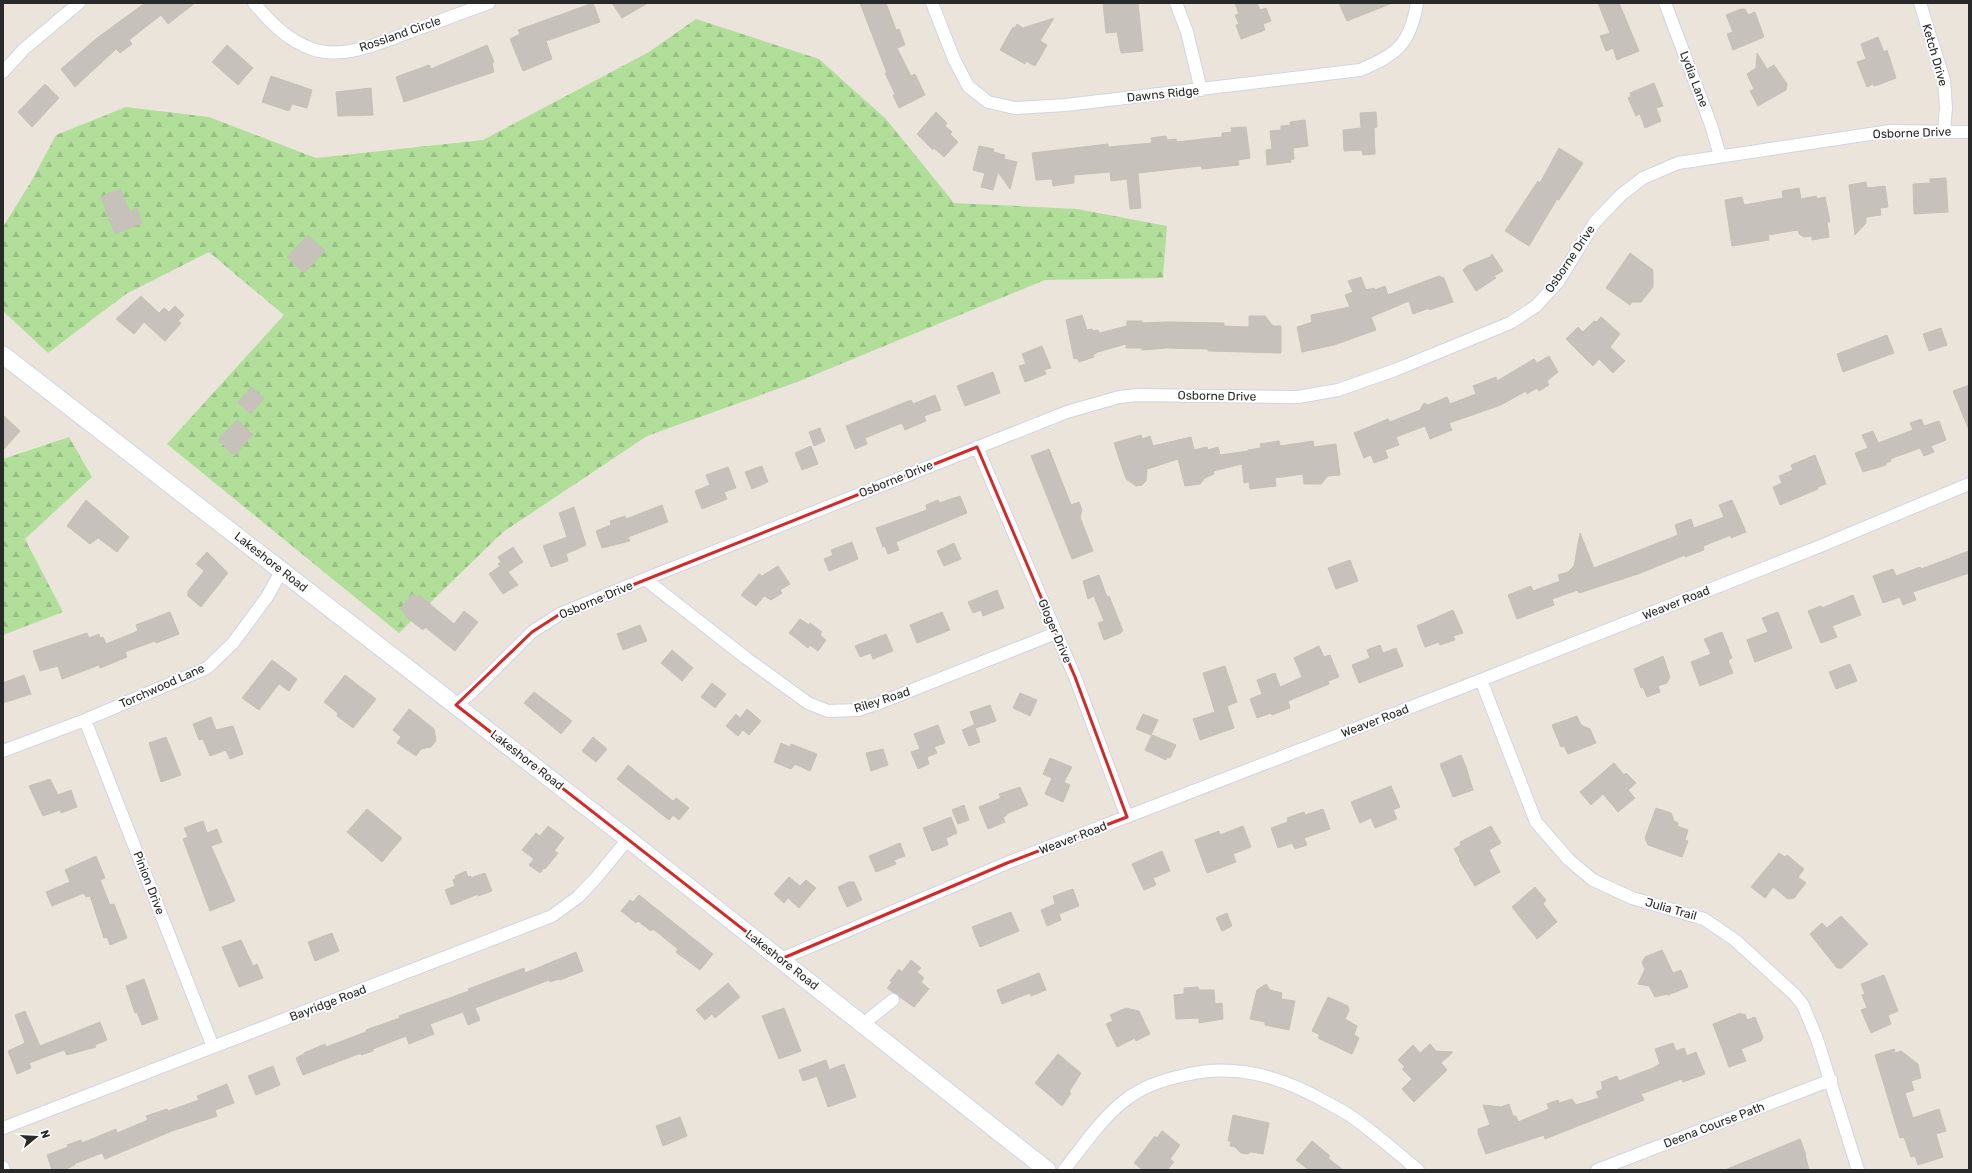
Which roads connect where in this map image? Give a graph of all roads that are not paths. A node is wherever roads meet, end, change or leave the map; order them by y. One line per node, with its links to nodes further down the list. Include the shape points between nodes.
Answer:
1 (79, 3): 9 (street, via 24,49)
2 (254, 3): 3 (street, Rossland Circle, via 286,37 313,50 331,53 364,49)
3 (489, 3)
4 (932, 3): 10 (street, Dawns Ridge, via 954,59 968,86 988,102 1015,108)
5 (1176, 3): 10 (street, via 1187,32)
6 (1417, 3): 10 (street, Dawns Ridge, via 1414,22 1395,53 1360,70)
7 (1665, 3): 13 (street, Lydia Lane, via 1712,125)
8 (1920, 3): 11 (street, Ketch Drive, via 1944,80)
9 (3, 72)
10 (1201, 90)
11 (1944, 131): 12 (street, Osborne Drive); 13 (street, Osborne Drive, via 1890,131)
12 (1969, 132)
13 (1720, 156): 15 (street, Osborne Drive, via 1678,163 1644,178 1621,195 1595,222 1558,282 1536,306 1510,323 1395,370 1338,390 1298,397 1137,395 1119,398 1067,412)
14 (3, 355): 17 (street, Lakeshore Road)
15 (977, 447): 18 (street, Osborne Drive); 19 (street, Gloger Drive)
16 (1969, 484): 20 (street, Weaver Road, via 1818,547)
17 (282, 570): 21 (street, Lakeshore Road); 22 (street, Torchwood Lane, via 268,597 233,644 207,668)
18 (645, 579): 19 (street, Riley Road, via 752,663 808,703 828,711 858,710 882,702); 21 (street, Osborne Drive, via 560,614 532,632)
19 (1056, 633): 24 (street, Gloger Drive)
20 (1481, 680): 24 (street, Weaver Road); 30 (street, Julia Trail, via 1536,822 1569,860 1593,880 1632,898 1704,919 1735,940 1803,1005)
21 (456, 705): 25 (street, Lakeshore Road)
22 (85, 720): 23 (street, Torchwood Lane); 29 (street, Pinion Drive)
23 (3, 751)
24 (1127, 817): 26 (street, Weaver Road, via 1007,863)
25 (628, 839): 26 (street, Lakeshore Road); 29 (street, Bayridge Road, via 578,897 552,916)
26 (781, 959): 28 (street, Lakeshore Road)
27 (893, 1000): 28 (street)
28 (863, 1024): 34 (street, Lakeshore Road)
29 (213, 1047): 31 (street, Bayridge Road)
30 (1831, 1080): 37 (street, Deena Course Path); 38 (street, Julia Trail)
31 (3, 1128)
32 (3, 1167): 33 (street)
33 (4, 1170)
34 (1047, 1170)
35 (1064, 1170): 36 (street, via 1106,1118 1129,1098 1158,1082 1194,1072 1216,1070 1245,1072 1278,1079 1301,1088 1351,1116)
36 (1418, 1170)
37 (1597, 1170)
38 (1858, 1170)

